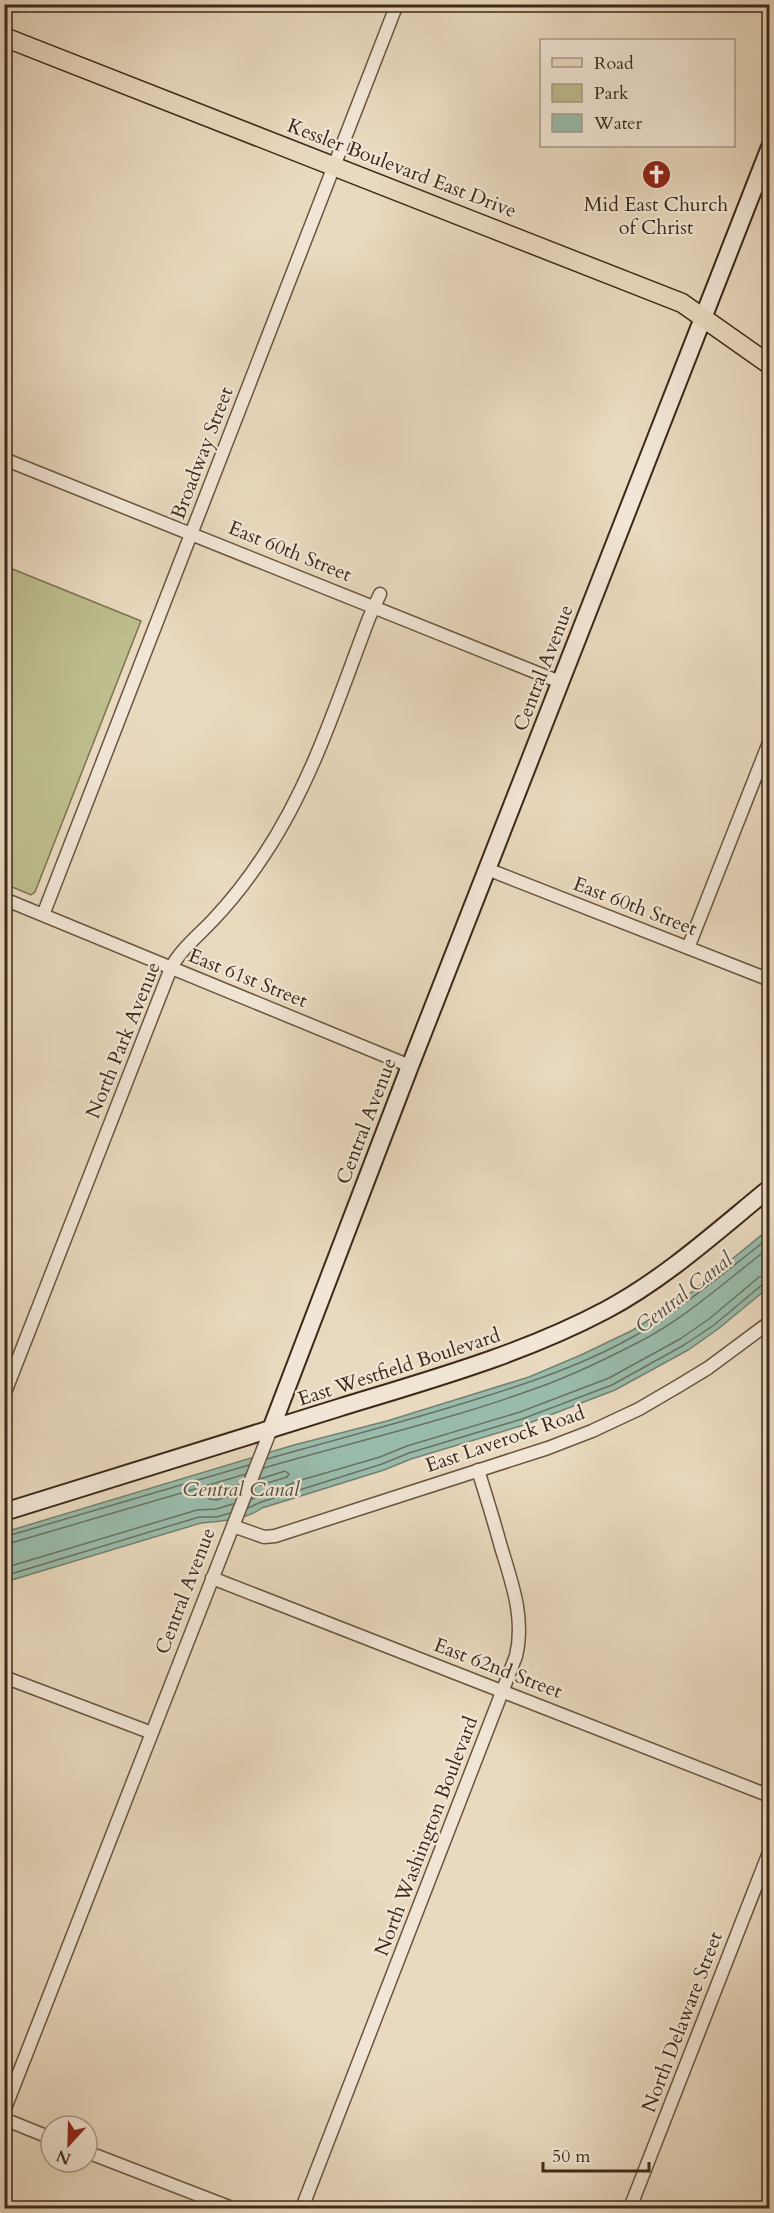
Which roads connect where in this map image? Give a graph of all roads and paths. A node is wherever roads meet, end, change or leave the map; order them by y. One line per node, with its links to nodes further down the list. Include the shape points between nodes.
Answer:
1 (397, 4): 4 (street, Broadway Street)
2 (4, 37): 4 (main road, Kessler Boulevard East Drive)
3 (770, 147): 5 (main road, Central Avenue)
4 (334, 167): 5 (main road, Kessler Boulevard East Drive, via 671,298); 8 (street, Broadway Street)
5 (703, 317): 6 (main road, Kessler Boulevard East Drive); 10 (main road, Central Avenue)
6 (770, 365)
7 (4, 459): 8 (street, East 60th Street)
8 (192, 533): 9 (street, East 60th Street); 14 (street, Broadway Street)
9 (377, 600): 10 (street, East 60th Street); 16 (street, North Park Avenue, via 309,773 285,822 242,885)
10 (560, 682): 12 (main road, Central Avenue)
11 (770, 740): 15 (street)
12 (487, 869): 15 (street, East 60th Street); 18 (main road, Central Avenue)
13 (4, 899): 14 (street, East 61st Street)
14 (43, 915): 16 (street, East 61st Street)
15 (688, 948): 17 (street, East 60th Street)
16 (171, 968): 18 (street, East 61st Street); 21 (street, North Park Avenue)
17 (770, 980)
18 (410, 1066): 22 (main road, Central Avenue)
19 (770, 1188): 22 (main road, East Westfield Boulevard, via 663,1273 584,1321 511,1353)
20 (770, 1322): 23 (street, East Laverock Road, via 708,1368 639,1409 567,1441)
21 (4, 1395)
22 (271, 1429): 24 (main road, East Westfield Boulevard); 25 (street, Central Avenue)
23 (478, 1470): 25 (street, East Laverock Road, via 275,1536 264,1537); 28 (street, North Washington Boulevard, via 519,1611 518,1650)
24 (10, 1507)
25 (234, 1523): 26 (street, Central Avenue)
26 (212, 1578): 28 (street, East 62nd Street); 29 (street, Central Avenue)
27 (4, 1677): 29 (street)
28 (503, 1691): 30 (street, East 62nd Street); 37 (street, North Washington Boulevard)
29 (152, 1733): 32 (street, Central Avenue)
30 (770, 1796)
31 (770, 1850): 38 (street, North Delaware Street)
32 (4, 2110)
33 (4, 2120): 34 (street)
34 (39, 2133)
35 (99, 2157): 36 (street)
36 (232, 2208)
37 (302, 2208)
38 (630, 2208)

